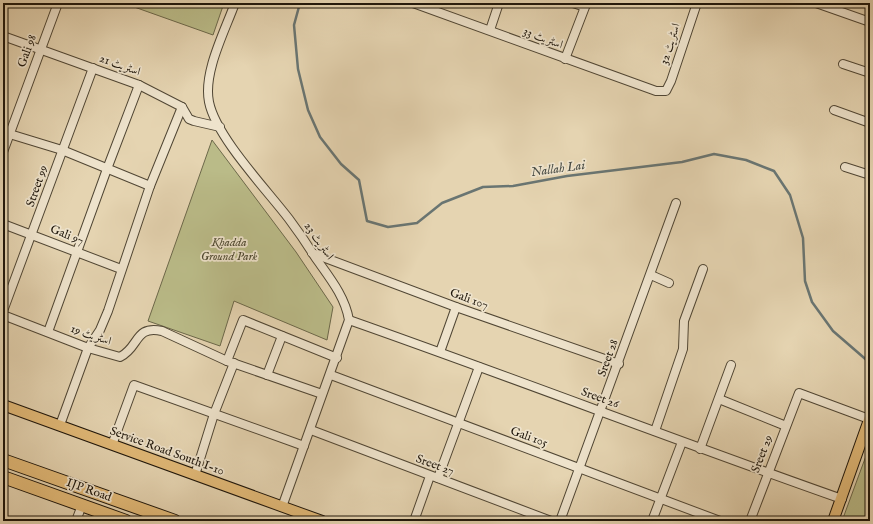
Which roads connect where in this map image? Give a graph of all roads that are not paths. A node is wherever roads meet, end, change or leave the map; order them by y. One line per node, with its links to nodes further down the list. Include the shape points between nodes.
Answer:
1 (58, 3): 11 (street, Gali 98)
2 (235, 3): 21 (street, اسٹریٹ 23, via 210,70 209,102)
3 (413, 3): 9 (street, اسٹریٹ 33)
4 (499, 3): 9 (street)
5 (573, 3): 12 (street, via 585,7)
6 (697, 3): 17 (street, اسٹریٹ 32)
7 (816, 3): 8 (street)
8 (870, 22)
9 (490, 30): 12 (street, اسٹریٹ 33)
10 (3, 36): 11 (street, اسٹریٹ 21)
11 (39, 50): 14 (street, اسٹریٹ 21); 22 (street, Gali 98)
12 (565, 59): 17 (street, اسٹریٹ 33, via 656,92)
13 (843, 64): 15 (street)
14 (93, 68): 16 (street, اسٹریٹ 21); 23 (street, Street 99)
15 (870, 73)
16 (139, 85): 18 (street, اسٹریٹ 21); 26 (street)
17 (666, 91)
18 (182, 107): 21 (street, اسٹریٹ 21, via 194,121); 28 (street)
19 (834, 110): 20 (street)
20 (870, 123)
21 (220, 127): 33 (street, اسٹریٹ 23)
22 (6, 133): 23 (street); 24 (street, Gali 98)
23 (62, 150): 26 (street); 31 (street, Street 99)
24 (3, 152)
25 (846, 167): 27 (street)
26 (107, 169): 28 (street); 32 (street)
27 (870, 175)
28 (150, 186): 34 (street)
29 (676, 203): 36 (street, Sreet 28)
30 (3, 224): 31 (street, Gali 97)
31 (32, 234): 32 (street, Gali 97); 39 (street, Street 99)
32 (77, 252): 34 (street, Gali 97); 42 (street)
33 (312, 253): 38 (street, Gali 107); 41 (street, اسٹریٹ 23, via 336,287 347,309)
34 (121, 269): 44 (street, via 100,330)
35 (703, 269): 63 (street, via 684,321 683,349)
36 (651, 275): 37 (street); 48 (street, Sreet 28)
37 (669, 283)
38 (456, 307): 45 (street); 48 (street, Gali 107)
39 (3, 311)
40 (3, 315): 42 (street, اسٹریٹ 19)
41 (349, 320): 45 (street, Sreet 26); 46 (street)
42 (48, 332): 44 (street, اسٹریٹ 19)
43 (282, 336): 46 (street); 47 (street, via 243,320); 51 (street)
44 (88, 348): 47 (street, اسٹریٹ 19, via 120,357 128,353 141,333 150,329 162,331); 60 (street)
45 (440, 352): 50 (street, Sreet 26)
46 (337, 358): 52 (street)
47 (231, 362): 51 (street); 57 (street)
48 (619, 364): 56 (street, Sreet 28)
49 (731, 365): 54 (street)
50 (479, 367): 56 (street, Sreet 26); 59 (street)
51 (267, 375): 53 (street)
52 (331, 375): 53 (street); 59 (street, Gali 105)
53 (322, 394): 62 (street)
54 (718, 399): 61 (street); 67 (street)
55 (3, 405): 60 (main road, Service Road South I-10)
56 (601, 411): 63 (street, Sreet 26); 69 (street, Sreet 28)
57 (214, 414): 65 (street, via 134,385); 66 (street); 71 (street)
58 (870, 418): 61 (street, Sreet 29, via 801,393); 75 (main road)
59 (459, 424): 69 (street, Gali 105); 73 (street)
60 (60, 425): 65 (main road, Service Road South I-10)
61 (786, 426): 70 (street, Sreet 29)
62 (310, 430): 66 (street); 73 (street, Sreet 27)
63 (654, 432): 64 (street, Sreet 26)
64 (682, 442): 67 (street, Sreet 26); 74 (street)
65 (112, 445): 71 (main road, Service Road South I-10)
66 (304, 446): 77 (street)
67 (700, 449): 70 (street, Sreet 26)
68 (3, 460): 80 (highway, IJP Road)
69 (580, 469): 74 (street, Gali 105); 84 (street, Sreet 28)
70 (768, 473): 75 (street, Sreet 26); 87 (street, Sreet 29)
71 (195, 475): 77 (main road, Service Road South I-10)
72 (3, 477): 76 (highway, IJP Road)
73 (434, 477): 82 (street); 83 (street, Sreet 27)
74 (660, 499): 85 (street); 86 (street, Gali 105)
75 (842, 499): 88 (main road)
76 (82, 505): 78 (street); 79 (highway, IJP Road)
77 (282, 506): 81 (main road, Service Road South I-10)
78 (76, 521)
79 (126, 521)
80 (175, 521)
81 (322, 521)
82 (414, 521)
83 (551, 521)
84 (560, 521)
85 (652, 521)
86 (720, 521)
87 (750, 521)
88 (833, 521)

